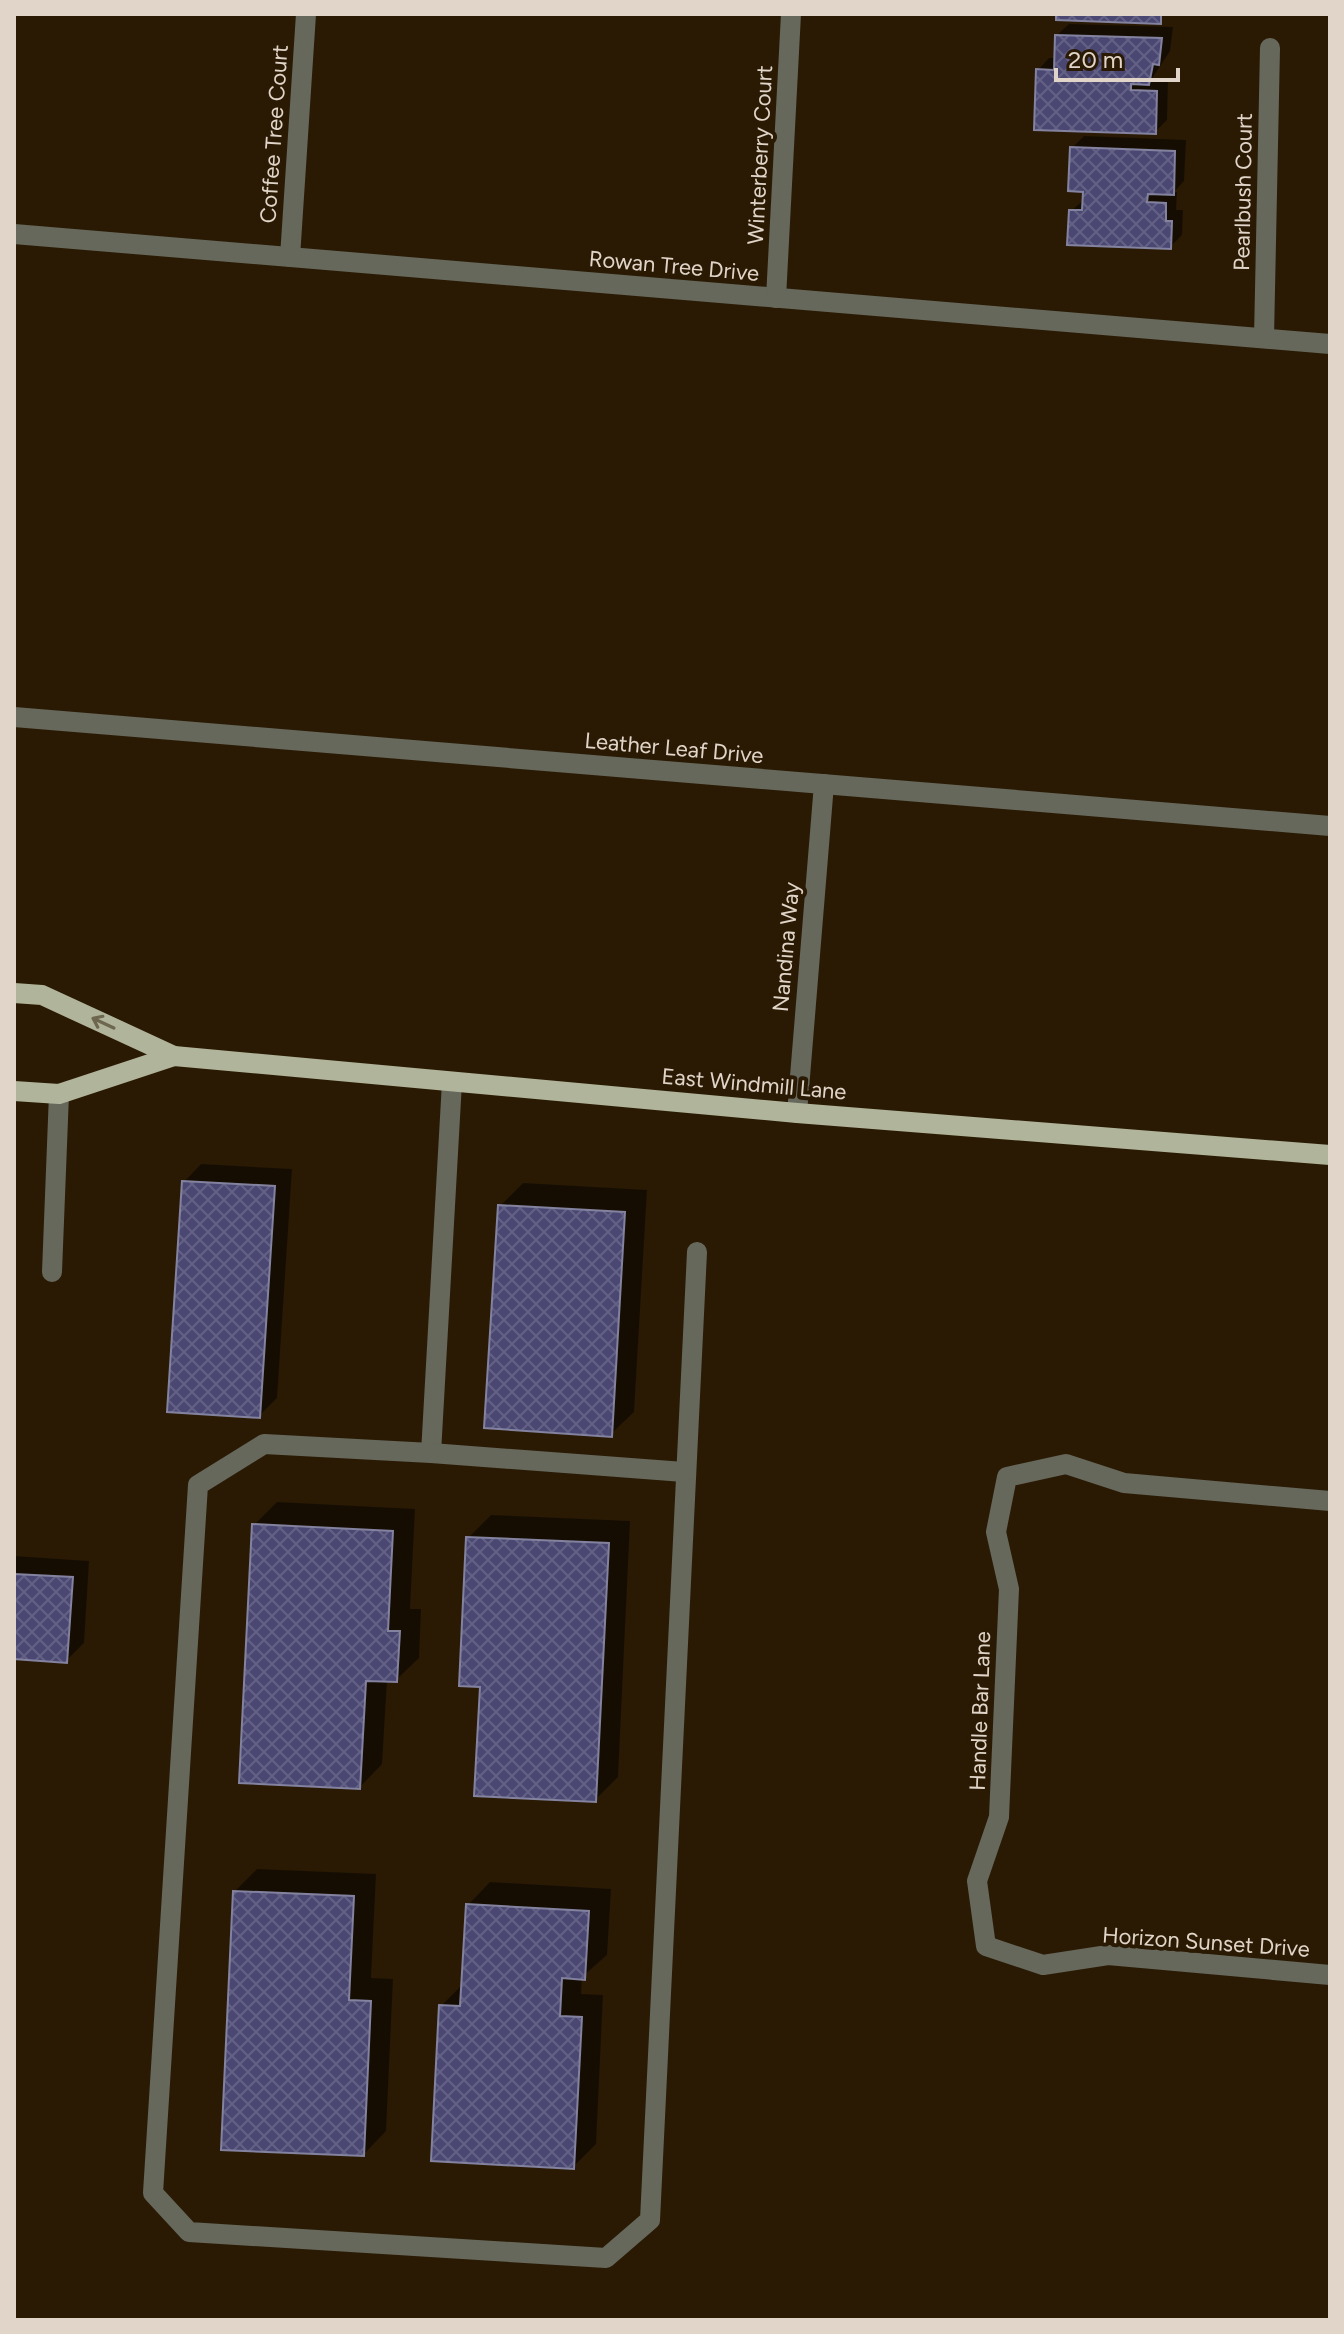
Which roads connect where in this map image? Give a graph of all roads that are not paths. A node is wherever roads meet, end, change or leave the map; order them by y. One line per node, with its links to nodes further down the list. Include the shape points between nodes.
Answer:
1 (306, 14): 5 (street, Coffee Tree Court)
2 (791, 14): 6 (street, Winterberry Court)
3 (1270, 48): 7 (street, Pearlbush Court)
4 (14, 234): 5 (street, Rowan Tree Drive)
5 (290, 257): 6 (street, Rowan Tree Drive)
6 (776, 298): 7 (street, Rowan Tree Drive)
7 (1264, 338): 8 (street, Rowan Tree Drive)
8 (1330, 344)
9 (14, 717): 10 (street, Leather Leaf Drive)
10 (824, 784): 11 (street, Leather Leaf Drive); 17 (street, Nandina Way)
11 (1330, 826)
12 (14, 993): 13 (main road, East Windmill Lane, one-way to 12, via 42,995)
13 (174, 1056): 14 (main road, East Windmill Lane); 16 (main road, East Windmill Lane)
14 (452, 1082): 17 (main road, East Windmill Lane); 21 (street)
15 (14, 1091): 16 (main road, East Windmill Lane)
16 (59, 1094): 20 (street)
17 (797, 1113): 18 (main road, East Windmill Lane)
18 (1330, 1155)
19 (697, 1252): 22 (street)
20 (52, 1272)
21 (431, 1453): 22 (street); 22 (street, via 264,1444 198,1485 153,2193 189,2232 606,2258 650,2220)
22 (684, 1472)
23 (1330, 1501): 24 (street, Handle Bar Lane, via 1124,1483 1066,1464 1007,1477 996,1532 1009,1589 999,1817 977,1881)
24 (986, 1946): 25 (street, Horizon Sunset Drive, via 1043,1965 1108,1955)
25 (1330, 1975)

